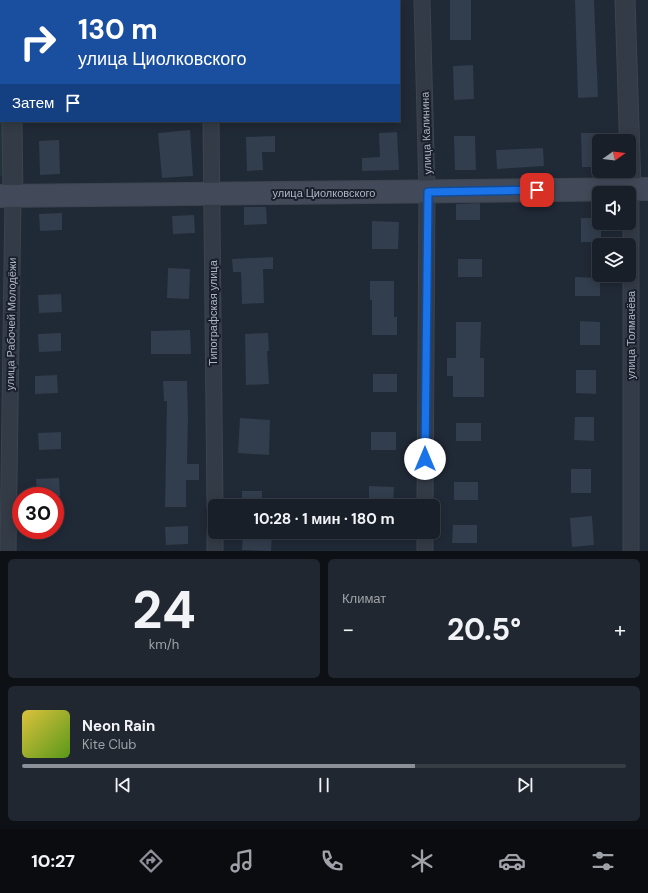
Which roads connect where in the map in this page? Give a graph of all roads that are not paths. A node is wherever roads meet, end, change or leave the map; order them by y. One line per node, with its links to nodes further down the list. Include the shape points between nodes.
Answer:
1 (422, 0): 6 (street, улица Калинина)
2 (625, 0): 5 (street, улица Толмачёва)
3 (12, 122): 8 (street, улица Рабочей Молодёжи)
4 (211, 122): 7 (street, Типографская улица)
5 (640, 189): 6 (main road, улица Циолковского); 16 (street, улица Толмачёва)
6 (428, 192): 7 (main road, улица Циолковского); 10 (street, улица Калинина)
7 (212, 194): 8 (main road, улица Циолковского); 9 (street, Типографская улица)
8 (6, 196): 13 (street, улица Рабочей Молодёжи)
9 (215, 499)
10 (425, 499)
11 (215, 539): 14 (street)
12 (425, 539): 15 (street)
13 (8, 551)
14 (215, 551)
15 (424, 551)
16 (632, 551)

